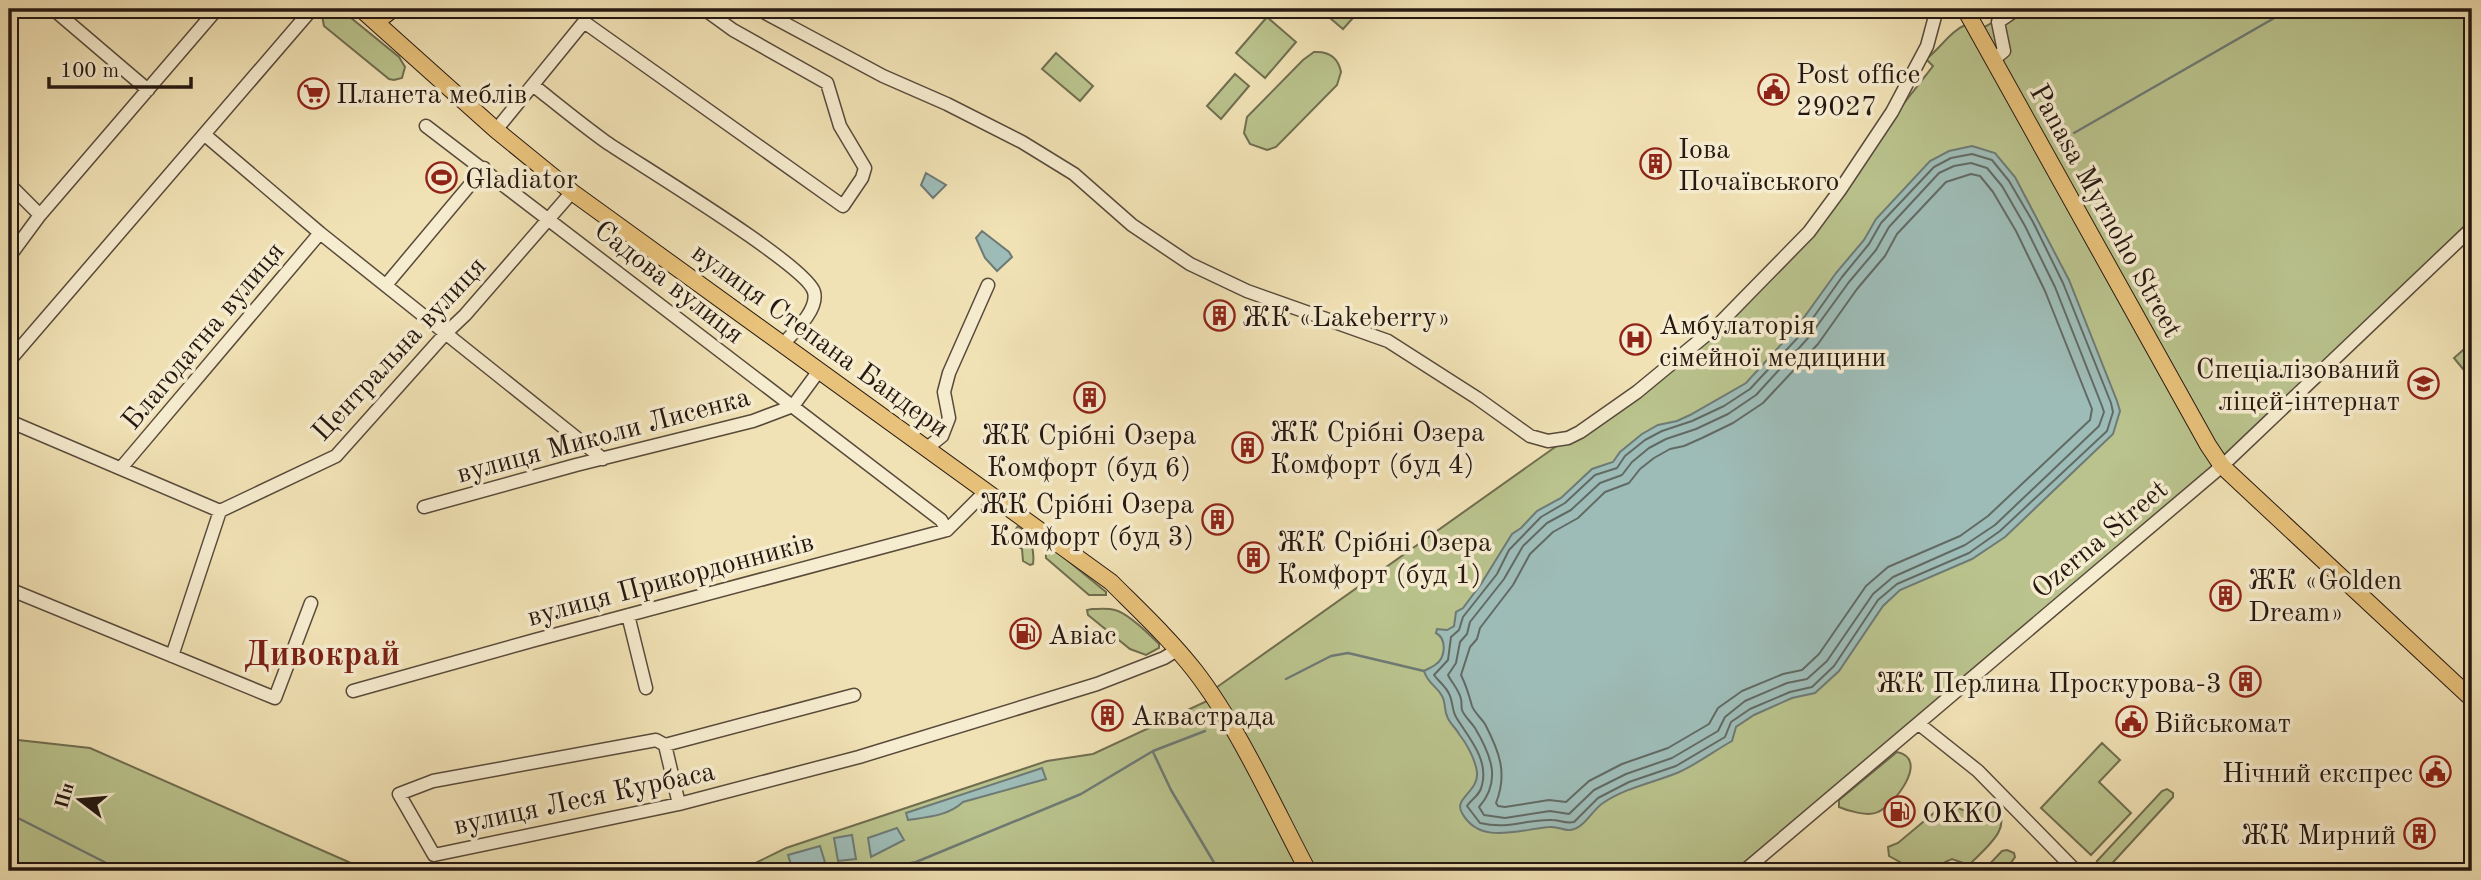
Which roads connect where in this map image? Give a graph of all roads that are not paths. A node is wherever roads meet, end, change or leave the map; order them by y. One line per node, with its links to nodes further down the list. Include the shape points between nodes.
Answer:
1 (53, 9): 16 (street)
2 (218, 9): 16 (street)
3 (312, 9): 19 (street)
4 (361, 9): 12 (main road, вулиця Степана Бандери)
5 (393, 9): 12 (main road)
6 (704, 9): 15 (street, via 827,83 840,126 865,168 843,206 584,22)
7 (758, 9): 8 (street, via 883,76 1022,142 1074,174 1132,225 1190,264 1247,290 1388,341 1530,436 1548,441 1580,432 1637,392 1717,326 1809,232 1892,112 1927,46)
8 (1937, 9)
9 (1965, 9): 13 (main road, Panasa Myrnoho Street)
10 (2004, 9): 13 (street)
11 (2017, 9): 14 (street, via 1998,22 2004,51)
12 (376, 22): 18 (main road, вулиця Степана Бандери)
13 (1975, 27): 14 (main road, Panasa Myrnoho Street)
14 (1993, 60): 38 (main road, Panasa Myrnoho Street)
15 (534, 86): 18 (street); 31 (street, via 606,142 747,234 808,280 814,301)
16 (148, 90): 23 (street)
17 (426, 125): 20 (street, Садова вулиця)
18 (496, 130): 22 (main road, вулиця Степана Бандери)
19 (205, 135): 26 (street); 32 (street)
20 (484, 168): 24 (street, Садова вулиця); 28 (street)
21 (9, 184): 23 (street)
22 (572, 192): 24 (street, Центральна вулиця); 31 (main road, вулиця Степана Бандери)
23 (40, 215): 27 (street)
24 (549, 219): 30 (street, Центральна вулиця); 34 (street, Садова вулиця)
25 (2472, 228): 38 (street, Ozerna Street)
26 (320, 233): 28 (street); 39 (street, Благодатна вулиця)
27 (9, 257)
28 (386, 285): 30 (street)
29 (988, 285): 36 (street, via 949,373 944,392 949,418 942,436)
30 (445, 334): 37 (street); 42 (street, Центральна вулиця, via 336,456)
31 (782, 345): 33 (main road, вулиця Степана Бандери)
32 (9, 361)
33 (818, 372): 34 (street); 36 (main road, вулиця Степана Бандери)
34 (793, 406): 37 (street, вулиця Миколи Лисенка, via 754,422); 43 (street, Садова вулиця, via 941,520)
35 (9, 421): 39 (street)
36 (927, 448): 40 (main road, вулиця Степана Бандери)
37 (603, 459): 41 (street, вулиця Миколи Лисенка)
38 (2222, 466): 52 (main road, Panasa Myrnoho Street); 53 (street, Ozerna Street)
39 (121, 468): 42 (street)
40 (986, 491): 43 (street); 47 (main road, вулиця Степана Бандери, via 1111,582)
41 (424, 507)
42 (220, 511): 48 (street)
43 (947, 530): 46 (street, вулиця Прикордонників)
44 (9, 589): 48 (street)
45 (311, 603): 48 (street, via 275,698)
46 (628, 615): 49 (street); 50 (street, вулиця Прикордонників)
47 (1177, 650): 55 (street, вулиця Леся Курбаса, via 1097,684 859,757); 56 (main road, вулиця Степана Бандери, via 1232,728)
48 (172, 656)
49 (646, 688)
50 (353, 691)
51 (854, 695): 54 (street, вулиця Леся Курбаса)
52 (2472, 699)
53 (1919, 724): 57 (street, Ozerna Street); 58 (street, via 1978,771)
54 (665, 746): 55 (street); 55 (street, вулиця Леся Курбаса, via 656,740 629,744 433,781 400,794 434,855)
55 (679, 804)
56 (1308, 871)
57 (1744, 871)
58 (2076, 871)

